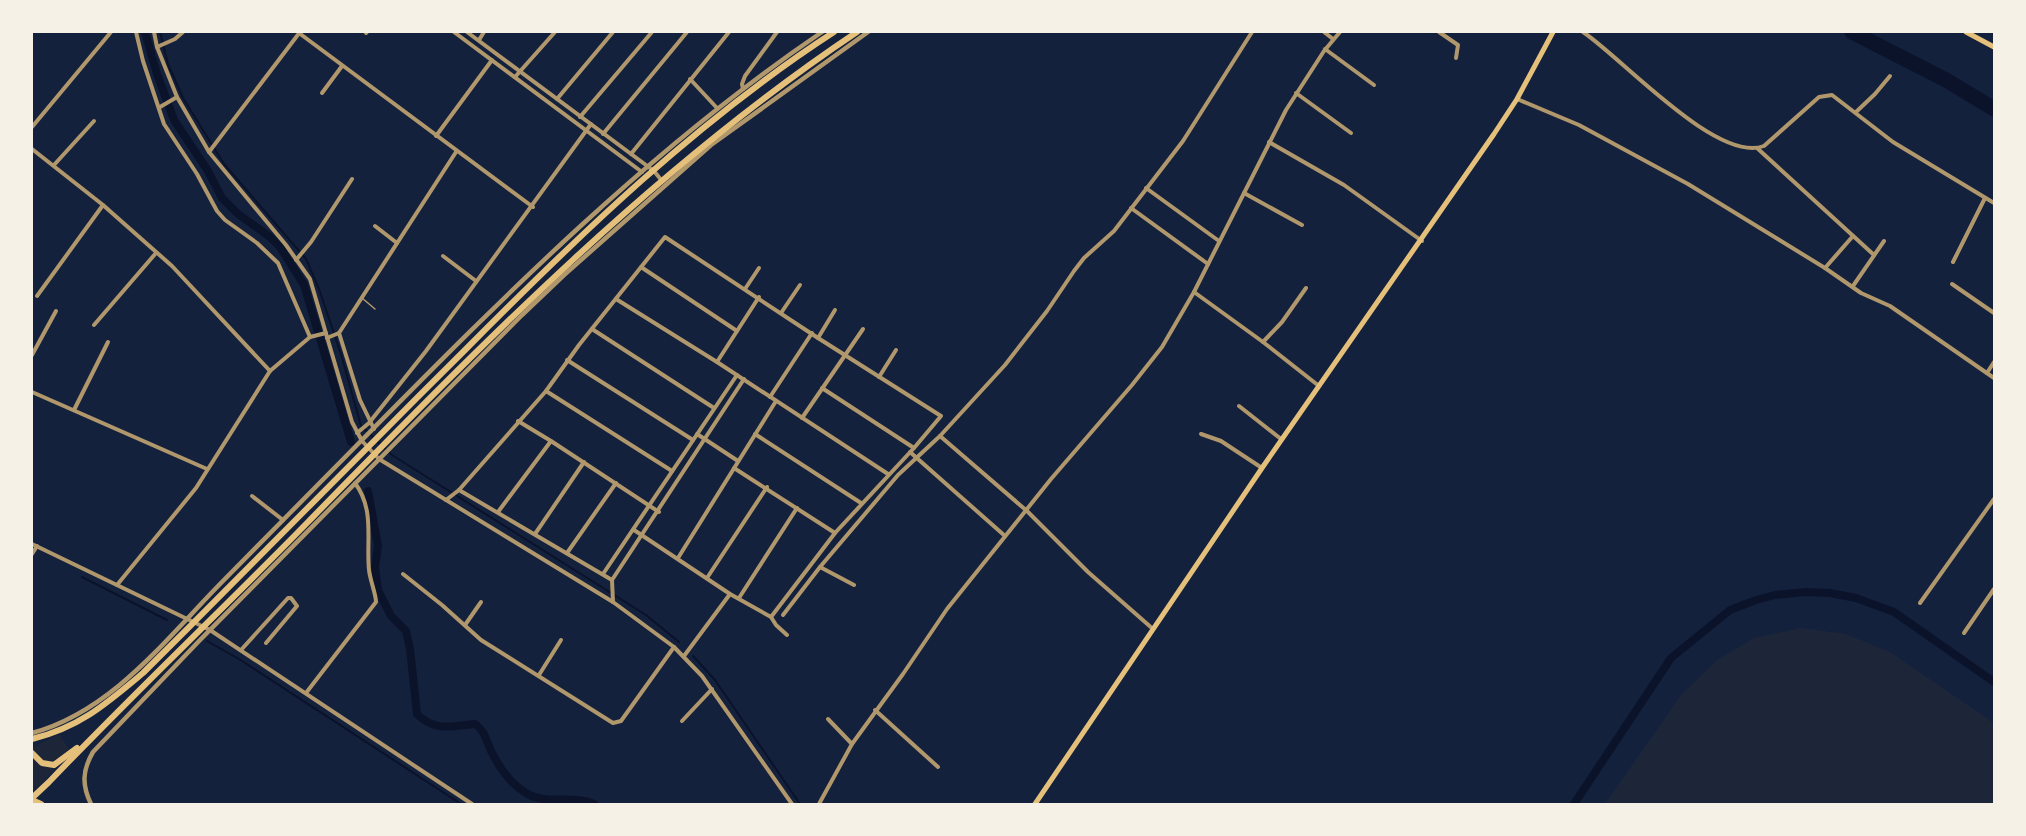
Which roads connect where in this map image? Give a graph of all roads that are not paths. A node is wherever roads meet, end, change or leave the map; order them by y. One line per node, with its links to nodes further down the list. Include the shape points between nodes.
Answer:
1 (111, 32): 51 (street)
2 (136, 32): 45 (street)
3 (154, 32): 28 (street)
4 (183, 32): 28 (street)
5 (300, 32): 33 (street); 59 (street)
6 (454, 32): 32 (street)
7 (467, 32): 27 (street)
8 (484, 32): 27 (street)
9 (555, 32): 34 (street)
10 (613, 32): 43 (street)
11 (652, 32): 48 (street)
12 (687, 32): 54 (street)
13 (729, 32): 37 (street)
14 (777, 32): 39 (street, via 745,76)
15 (822, 32): 39 (street)
16 (834, 32): 64 (highway, via 719,116)
17 (857, 32): 67 (highway, via 729,124)
18 (868, 32): 71 (street, via 720,139)
19 (1252, 32): 68 (street, via 1183,141)
20 (1324, 32): 26 (street)
21 (1340, 32): 26 (street)
22 (1439, 32): 31 (street, via 1459,46)
23 (1553, 32): 44 (main road)
24 (1583, 32): 57 (street, via 1679,114 1728,142)
25 (1966, 32): 29 (main road)
26 (1333, 39): 30 (street)
27 (479, 40): 34 (street)
28 (158, 47): 42 (street)
29 (1995, 47)
30 (1325, 49): 38 (street); 41 (street)
31 (1456, 58)
32 (492, 60): 36 (street); 55 (street)
33 (342, 66): 40 (street); 55 (street)
34 (520, 71): 36 (street); 43 (street)
35 (1890, 76): 47 (street)
36 (515, 77): 52 (street)
37 (690, 79): 46 (street); 61 (street)
38 (1374, 85)
39 (743, 90): 46 (street)
40 (322, 93)
41 (1296, 93): 53 (street); 56 (street)
42 (177, 97): 45 (street); 59 (street)
43 (556, 99): 48 (street)
44 (1517, 99): 82 (main road); 92 (street, via 1579,125 1688,184)
45 (160, 108): 117 (street, via 164,124 217,211 278,263)
46 (717, 108): 63 (street)
47 (1856, 112): 57 (street, via 1832,95 1819,97); 70 (street, via 1893,142)
48 (580, 117): 50 (street)
49 (94, 121): 62 (street)
50 (591, 124): 52 (street); 54 (street)
51 (32, 127)
52 (586, 130): 65 (street); 74 (street)
53 (1351, 133)
54 (603, 134): 61 (street)
55 (436, 136): 60 (street)
56 (1269, 142): 69 (street); 82 (street, via 1344,185)
57 (1757, 148): 79 (street)
58 (32, 149): 62 (street)
59 (210, 151): 87 (street)
60 (456, 152): 74 (street); 83 (street)
61 (631, 154): 63 (street)
62 (54, 165): 73 (street)
63 (647, 166): 64 (street); 65 (street)
64 (654, 171): 67 (street); 78 (highway)
65 (642, 172): 78 (street)
66 (352, 179): 87 (street)
67 (662, 181): 71 (highway)
68 (1146, 188): 75 (street); 81 (street)
69 (1244, 193): 76 (street); 81 (street)
70 (1985, 198): 72 (street); 88 (street)
71 (646, 199): 121 (highway)
72 (1995, 203)
73 (103, 206): 84 (street); 100 (street)
74 (532, 207): 93 (street)
75 (1131, 208): 89 (street); 153 (street, via 1084,258 1005,365)
76 (1302, 225)
77 (375, 226): 83 (street)
78 (579, 234): 110 (highway)
79 (1853, 236): 85 (street); 92 (street)
80 (1884, 240): 85 (street)
81 (1219, 241): 89 (street)
82 (1422, 241): 136 (main road)
83 (397, 243): 101 (street)
84 (156, 253): 109 (street); 130 (street)
85 (1874, 255): 96 (street)
86 (443, 256): 93 (street)
87 (296, 260): 116 (street, via 310,279)
88 (1953, 262)
89 (1208, 264): 99 (street)
90 (641, 267): 98 (street, via 665,237); 103 (street); 113 (street)
91 (759, 268): 98 (street)
92 (1826, 268): 96 (street)
93 (477, 281): 147 (street)
94 (1952, 284): 108 (street)
95 (800, 285): 107 (street)
96 (1853, 286): 131 (street, via 1890,306)
97 (1306, 288): 120 (street)
98 (745, 289): 102 (street)
99 (1194, 292): 120 (street); 180 (street, via 1158,352)
100 (36, 296)
101 (361, 297): 104 (lane); 115 (street)
102 (759, 297): 107 (street); 113 (street)
103 (616, 299): 111 (street); 128 (street)
104 (375, 309)
105 (835, 310): 118 (street)
106 (56, 311): 125 (street)
107 (781, 313): 114 (street)
108 (1995, 313)
109 (94, 325)
110 (484, 325): 122 (street); 124 (highway)
111 (592, 329): 127 (street); 143 (street)
112 (863, 329): 126 (street)
113 (737, 331): 128 (street)
114 (812, 333): 118 (street); 140 (street)
115 (338, 334): 116 (street); 147 (street)
116 (327, 335): 117 (street); 149 (street, via 345,405)
117 (312, 337): 130 (street)
118 (818, 338): 126 (street)
119 (108, 342): 144 (street)
120 (1263, 342): 136 (street)
121 (489, 344): 160 (street); 213 (highway)
122 (458, 346): 124 (highway); 148 (street)
123 (896, 350): 133 (street)
124 (461, 354): 201 (highway)
125 (32, 355)
126 (845, 356): 133 (street); 137 (street)
127 (567, 360): 138 (street); 156 (street)
128 (717, 362): 132 (street)
129 (1995, 362): 131 (street)
130 (270, 371): 166 (street)
131 (1987, 373): 134 (street)
132 (737, 375): 135 (street); 143 (street)
133 (879, 376): 159 (street, via 941,416)
134 (1995, 378)
135 (744, 380): 140 (street); 155 (street)
136 (1319, 386): 157 (main road)
137 (822, 388): 145 (street); 159 (street)
138 (546, 391): 146 (street); 167 (street)
139 (32, 392): 144 (street)
140 (770, 397): 141 (street)
141 (776, 401): 145 (street); 151 (street)
142 (1239, 406): 157 (street)
143 (714, 408): 150 (street)
144 (74, 410): 166 (street)
145 (802, 418): 168 (street)
146 (518, 421): 158 (street); 172 (street)
147 (368, 424): 148 (street); 149 (street)
148 (373, 430): 154 (street)
149 (357, 433): 154 (street)
150 (697, 434): 155 (street); 156 (street)
151 (755, 434): 162 (street); 176 (street)
152 (1201, 434): 165 (street, via 1221,441)
153 (940, 436): 161 (street); 180 (street)
154 (364, 439): 160 (street); 182 (street)
155 (704, 439): 162 (street); 179 (street)
156 (693, 440): 167 (street)
157 (1281, 440): 165 (main road)
158 (551, 441): 163 (street); 181 (street)
159 (912, 450): 161 (street); 168 (street)
160 (379, 459): 169 (street); 174 (street)
161 (917, 459): 187 (street); 193 (street, via 898,475)
162 (738, 461): 164 (street)
163 (584, 462): 170 (street); 185 (street)
164 (734, 468): 171 (street); 192 (street)
165 (1262, 468): 214 (main road)
166 (207, 469): 199 (street, via 183,505)
167 (672, 471): 177 (street)
168 (888, 474): 176 (street)
169 (355, 483): 215 (street); 225 (street, via 366,503 369,571 376,602)
170 (616, 483): 177 (street); 190 (street)
171 (767, 487): 178 (street); 196 (street)
172 (458, 491): 174 (street); 181 (street)
173 (252, 496): 182 (street)
174 (448, 499): 205 (street)
175 (1995, 499): 207 (street)
176 (861, 503): 184 (street)
177 (650, 506): 179 (street); 183 (street)
178 (797, 508): 184 (street); 204 (street)
179 (659, 512): 186 (street)
180 (1027, 512): 187 (street); 214 (street)
181 (498, 513): 185 (street)
182 (283, 520): 198 (street)
183 (634, 530): 186 (street); 195 (street)
184 (835, 533): 209 (street)
185 (535, 534): 190 (street)
186 (643, 535): 192 (street); 197 (street)
187 (1005, 536): 226 (street)
188 (32, 544): 189 (street)
189 (37, 546): 191 (street); 199 (street)
190 (567, 553): 195 (street)
191 (32, 554)
192 (678, 558): 196 (street)
193 (820, 567): 200 (street); 208 (street)
194 (403, 574): 212 (street)
195 (603, 574): 197 (street)
196 (707, 578): 203 (street)
197 (613, 583): 205 (street)
198 (220, 584): 201 (highway); 210 (street)
199 (117, 585): 210 (street)
200 (854, 585)
201 (226, 589): 211 (highway)
202 (1995, 589): 216 (street)
203 (730, 594): 204 (street); 222 (street)
204 (739, 598): 209 (street)
205 (613, 599): 220 (street)
206 (481, 602): 212 (street)
207 (1920, 603)
208 (783, 615)
209 (771, 617): 217 (street)
210 (186, 619): 211 (street); 229 (street, via 136,671 101,700 71,719)
211 (193, 622): 213 (street); 231 (highway, via 143,673 100,709)
212 (465, 625): 223 (street, via 481,640)
213 (202, 627): 215 (street); 230 (highway)
214 (1154, 629): 241 (main road)
215 (209, 631): 221 (street); 237 (street, via 93,752 84,770 84,788)
216 (1964, 633)
217 (787, 635)
218 (561, 640): 223 (street)
219 (266, 643): 221 (street, via 297,606 291,598)
220 (674, 647): 222 (street); 223 (street, via 621,721 615,723)
221 (241, 650): 225 (street)
222 (684, 656): 224 (street)
223 (539, 675)
224 (712, 689): 228 (street); 239 (street)
225 (306, 693): 238 (street)
226 (875, 710): 232 (street); 234 (street)
227 (828, 719): 232 (street)
228 (682, 721)
229 (32, 733)
230 (88, 741): 233 (highway, via 54,765 42,763); 235 (highway)
231 (32, 743)
232 (852, 744): 240 (street)
233 (32, 753)
234 (938, 767)
235 (32, 799): 236 (highway)
236 (41, 804)
237 (92, 804)
238 (472, 804)
239 (792, 804)
240 (819, 804)
241 (1035, 804)

